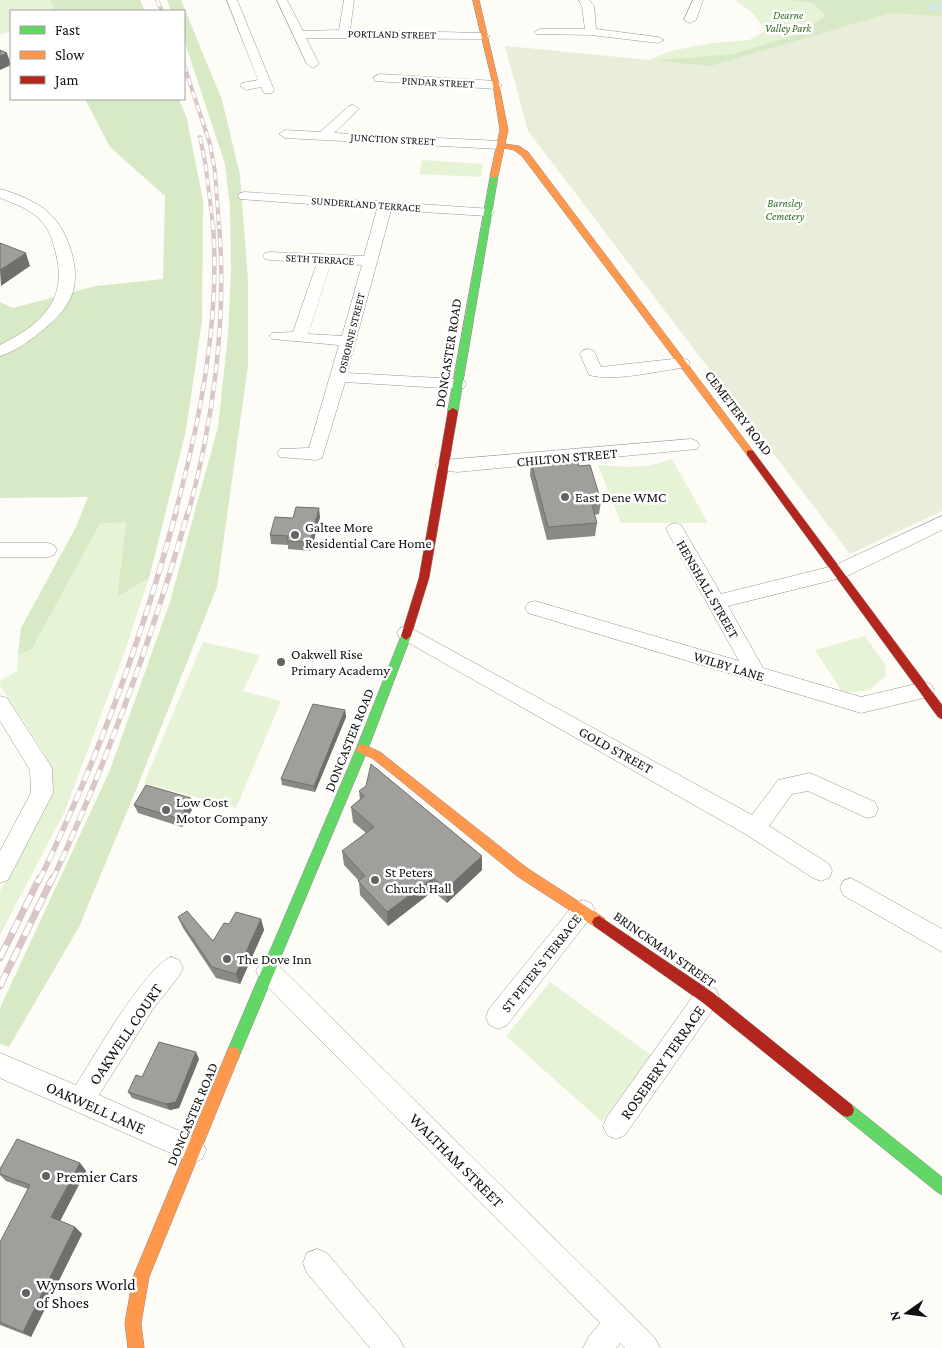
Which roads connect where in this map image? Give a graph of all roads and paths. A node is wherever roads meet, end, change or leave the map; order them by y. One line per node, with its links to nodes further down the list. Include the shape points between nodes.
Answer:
1 (232, 0): 17 (street, via 267,87)
2 (282, 0): 11 (street)
3 (349, 0): 10 (street)
4 (476, 0): 12 (main road, DONCASTER ROAD)
5 (584, 0): 9 (street, via 588,6)
6 (698, 0): 7 (street)
7 (690, 20)
8 (540, 32): 9 (street)
9 (591, 32): 13 (street)
10 (344, 33): 11 (street, PORTLAND STREET); 12 (street, PORTLAND STREET)
11 (300, 35): 14 (street)
12 (484, 36): 16 (main road, DONCASTER ROAD)
13 (658, 40)
14 (312, 64)
15 (379, 78): 16 (street, PINDAR STREET)
16 (496, 85): 19 (main road, DONCASTER ROAD)
17 (246, 86)
18 (353, 109): 21 (street)
19 (504, 130): 22 (main road, DONCASTER ROAD); 23 (main road, CEMETERY ROAD)
20 (286, 134): 21 (street, JUNCTION STREET)
21 (323, 136): 22 (street, JUNCTION STREET)
22 (500, 145): 23 (main road, via 516,148); 25 (main road, DONCASTER ROAD)
23 (525, 154): 24 (main road, CEMETERY ROAD)
24 (533, 164): 25 (main road, via 512,160); 38 (main road, CEMETERY ROAD)
25 (496, 166): 29 (main road, DONCASTER ROAD)
26 (0, 193): 36 (street, via 41,213 57,231 67,278 65,292 52,314 27,336)
27 (245, 196): 28 (street, SUNDERLAND TERRACE)
28 (386, 206): 29 (street, SUNDERLAND TERRACE); 32 (street, OSBORNE STREET)
29 (487, 212): 40 (main road, DONCASTER ROAD)
30 (270, 256): 31 (street, SETH TERRACE)
31 (325, 259): 32 (street, SETH TERRACE); 34 (street)
32 (370, 262): 35 (street, OSBORNE STREET)
33 (277, 336): 34 (street)
34 (299, 338): 35 (street)
35 (348, 341): 39 (street, OSBORNE STREET)
36 (0, 351)
37 (588, 354): 38 (street, via 595,372)
38 (682, 363): 48 (main road, CEMETERY ROAD)
39 (338, 377): 40 (street, OSBORNE STREET); 42 (street, via 316,454)
40 (458, 384): 43 (main road, DONCASTER ROAD)
41 (691, 445): 43 (street, CHILTON STREET)
42 (286, 453)
43 (444, 466): 51 (main road, DONCASTER ROAD, via 426,571)
44 (942, 522): 48 (street)
45 (675, 529): 49 (street, HENSHALL STREET)
46 (0, 550): 47 (street)
47 (48, 550)
48 (838, 572): 49 (street); 53 (main road, CEMETERY ROAD)
49 (717, 602): 52 (street, HENSHALL STREET)
50 (535, 608): 52 (street, WILBY LANE)
51 (407, 634): 56 (main road, DONCASTER ROAD); 58 (street, GOLD STREET)
52 (756, 674): 53 (street, WILBY LANE, via 861,705)
53 (924, 690): 55 (main road, CEMETERY ROAD)
54 (0, 704): 60 (street, via 41,769 42,793)
55 (942, 714)
56 (362, 749): 62 (main road, BRINCKMAN STREET, via 400,773 522,872); 65 (main road, DONCASTER ROAD)
57 (867, 808): 58 (street, via 810,782 786,786)
58 (755, 828): 59 (street, GOLD STREET)
59 (821, 871)
60 (0, 873)
61 (851, 888): 63 (street)
62 (583, 910): 66 (main road, BRINCKMAN STREET); 67 (street, ST PETER'S TERRACE)
63 (942, 941)
64 (171, 968): 69 (street, OAKWELL COURT, via 144,1001)
65 (268, 971): 71 (main road, DONCASTER ROAD); 74 (street, WALTHAM STREET)
66 (707, 998): 70 (street, ROSEBERY TERRACE); 72 (main road, BRINCKMAN STREET)
67 (498, 1017)
68 (0, 1065): 69 (street, OAKWELL LANE)
69 (81, 1100): 71 (street, OAKWELL LANE)
70 (616, 1126)
71 (193, 1150): 75 (main road, DONCASTER ROAD, via 141,1277 133,1323)
72 (942, 1187)
73 (317, 1263): 76 (street)
74 (619, 1322): 77 (street); 78 (street, WALTHAM STREET)
75 (136, 1348)
76 (389, 1348)
77 (598, 1348)
78 (645, 1348)

